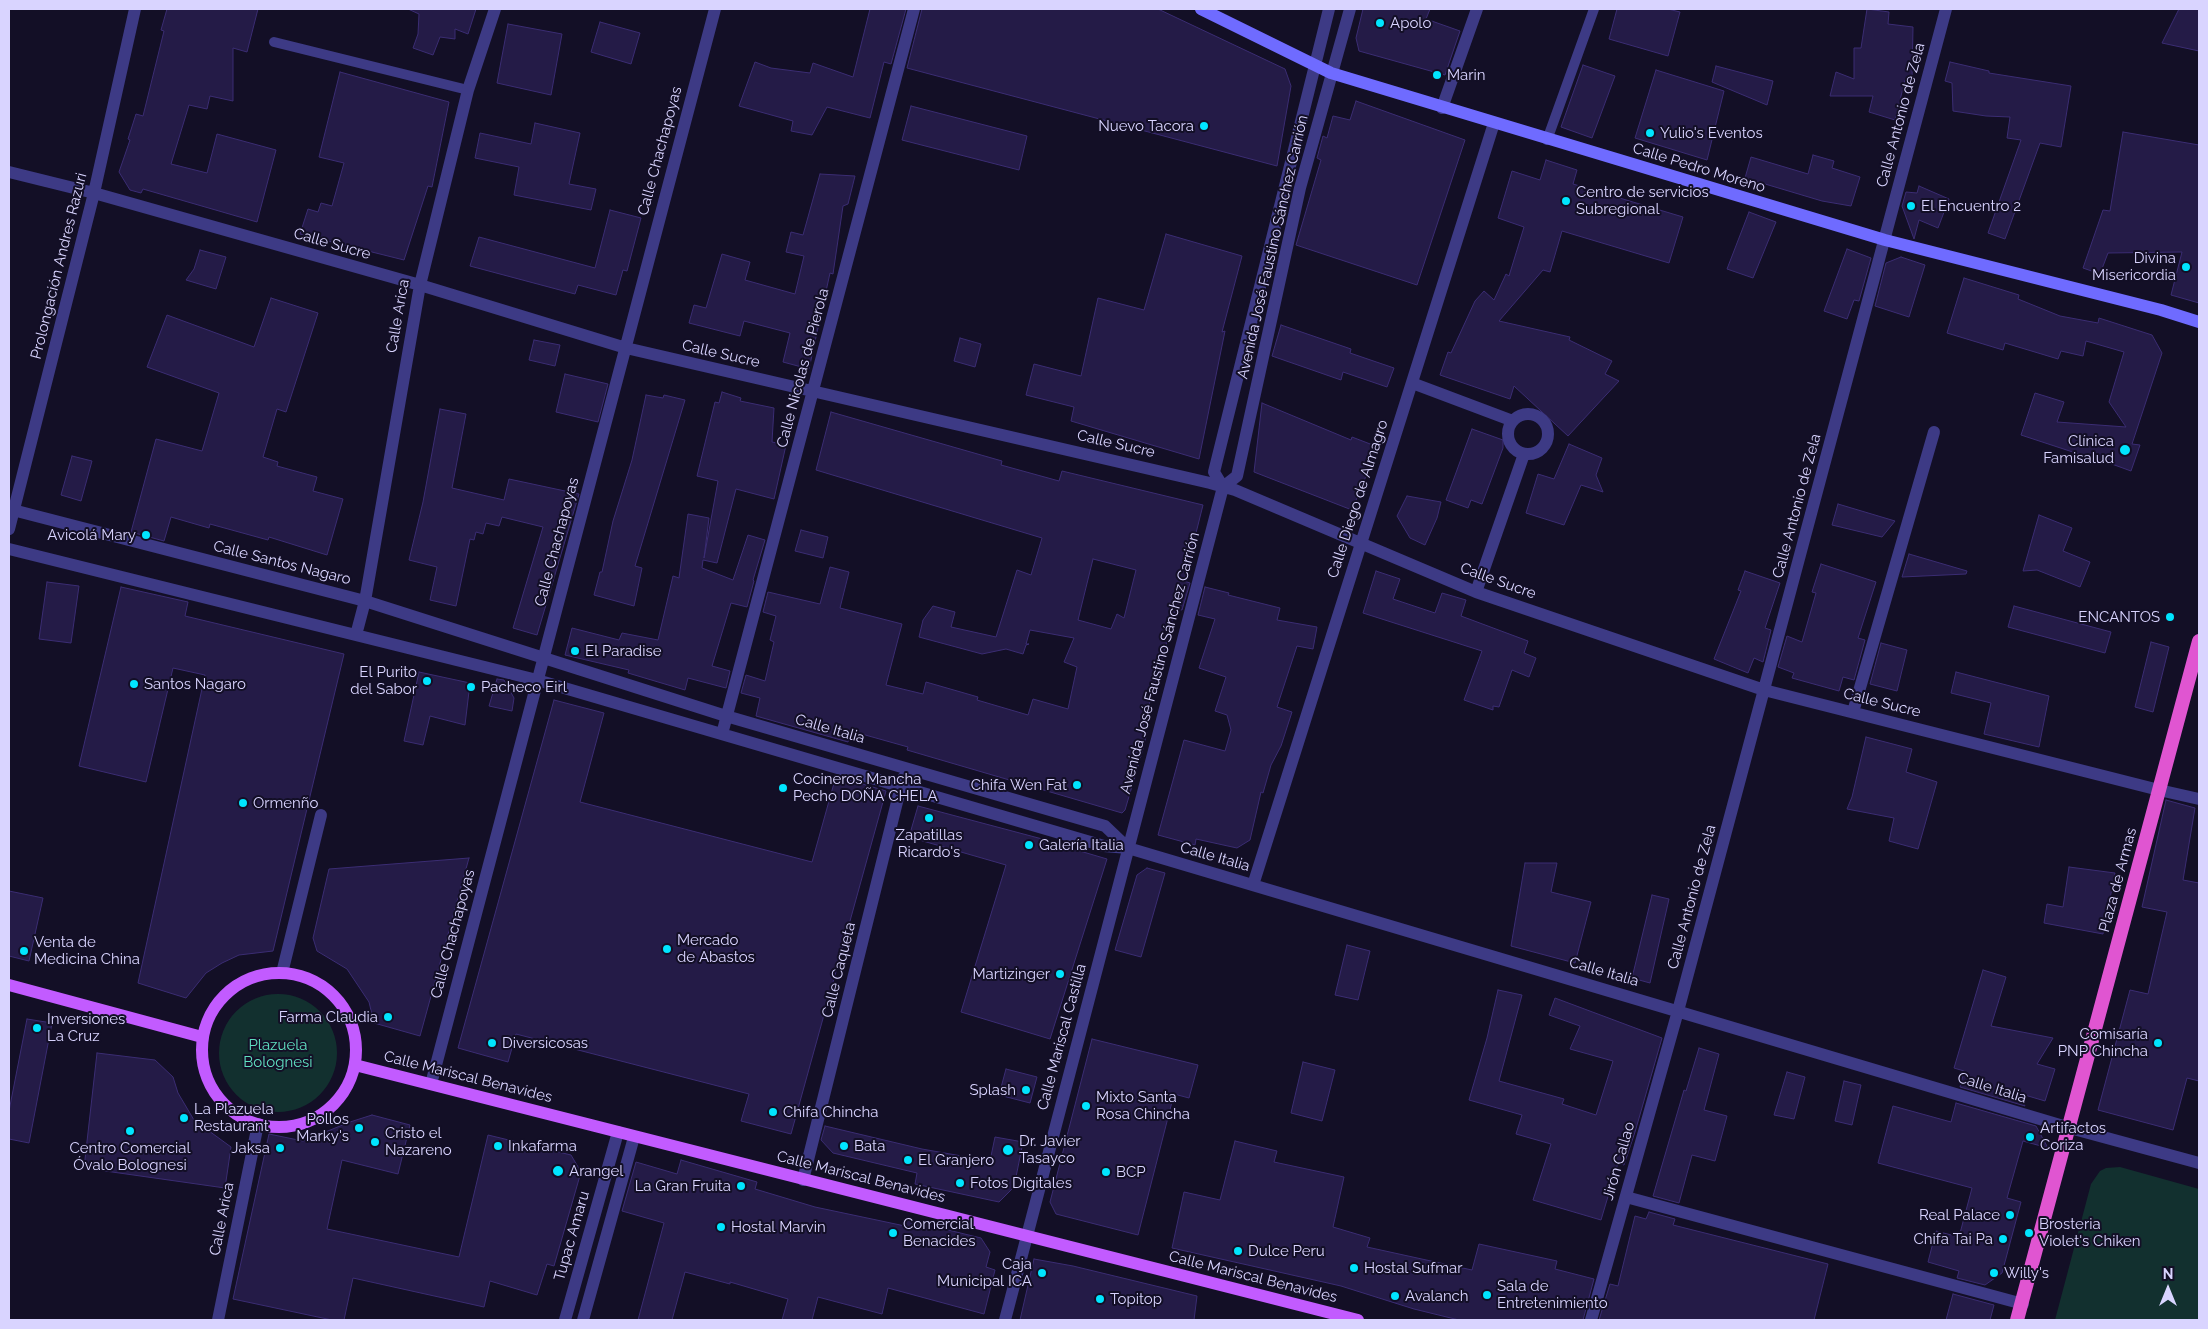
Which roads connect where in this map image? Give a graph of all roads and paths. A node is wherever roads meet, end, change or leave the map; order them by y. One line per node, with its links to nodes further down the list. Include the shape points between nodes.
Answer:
1 (135, 9): 19 (street, Prolongación Andres Razuri)
2 (495, 9): 14 (street, Calle Arica)
3 (715, 9): 23 (street, Calle Chachapoyas)
4 (914, 9): 25 (street, Calle Nicolas de Pierola)
5 (1201, 9): 12 (main road, Calle Pedro Moreno)
6 (1329, 9): 12 (street, Avenida José Faustino Sánchez Carrión)
7 (1350, 9): 13 (street, Avenida José Faustino Sánchez Carrión)
8 (1477, 9): 15 (street)
9 (1594, 9): 17 (lane)
10 (1946, 9): 20 (street, Calle Antonio de Zela)
11 (274, 42): 14 (lane)
12 (1315, 65): 13 (main road, Calle Pedro Moreno); 29 (street, Avenida José Faustino Sánchez Carrión, via 1214,472)
13 (1331, 73): 15 (main road, Calle Pedro Moreno); 29 (street, Avenida José Faustino Sánchez Carrión, via 1300,188 1238,476)
14 (468, 90): 21 (street, Calle Arica)
15 (1442, 108): 16 (main road, Calle Pedro Moreno)
16 (1494, 123): 17 (main road, Calle Pedro Moreno); 24 (street, Calle Diego de Almagro)
17 (1547, 140): 20 (main road, Calle Pedro Moreno)
18 (9, 172): 19 (street, Calle Sucre)
19 (94, 193): 21 (street, Calle Sucre); 30 (street, Prolongación Andres Razuri)
20 (1885, 240): 22 (main road, Calle Pedro Moreno); 40 (street, Calle Antonio de Zela)
21 (420, 285): 23 (street, Calle Sucre); 35 (street, Calle Arica)
22 (2199, 322)
23 (626, 348): 25 (street, Calle Sucre); 38 (street, Calle Chachapoyas)
24 (1412, 383): 26 (street); 32 (street, Calle Diego de Almagro)
25 (814, 392): 29 (street, Calle Sucre); 42 (street, Calle Nicolas de Pierola)
26 (1513, 421): 28 (street, via 1508,428 1510,444); 28 (street, via 1520,415 1530,414 1539,416 1546,424 1547,442 1533,454)
27 (1934, 432): 41 (street)
28 (1524, 454): 34 (street)
29 (1223, 486): 32 (street, Calle Sucre); 49 (street, Avenida José Faustino Sánchez Carrión)
30 (11, 510): 31 (street, Prolongación Andres Razuri); 35 (street, Calle Santos Nagaro)
31 (9, 529)
32 (1361, 544): 34 (street, Calle Sucre); 50 (street, Calle Diego de Almagro)
33 (9, 549): 36 (street)
34 (1476, 592): 40 (street, Calle Sucre)
35 (365, 601): 36 (street, Calle Arica); 38 (street, Calle Santos Nagaro)
36 (356, 635): 39 (street)
37 (2199, 641): 46 (highway, Plaza de Armas)
38 (545, 657): 39 (street, Calle Chachapoyas); 42 (street, Calle Italia)
39 (537, 680): 43 (street, Calle Italia); 56 (street, Calle Chachapoyas)
40 (1764, 690): 41 (street, Calle Sucre); 53 (street, Calle Antonio de Zela)
41 (1853, 712): 46 (street, Calle Sucre)
42 (726, 716): 43 (street, Calle Nicolas de Pierola); 44 (street, Calle Italia)
43 (722, 734): 45 (street, Calle Italia)
44 (906, 768): 45 (street, Calle Caqueta); 49 (street, Calle Italia, via 1104,826)
45 (901, 786): 49 (street, Calle Italia, via 1104,846); 62 (street, Calle Caqueta)
46 (2159, 790): 47 (street, Calle Sucre); 58 (highway, Plaza de Armas)
47 (2199, 799)
48 (321, 815): 51 (street)
49 (1128, 848): 50 (street, Calle Italia); 64 (street, Calle Mariscal Castilla)
50 (1253, 885): 53 (street, Calle Italia)
51 (282, 973): 54 (main road, via 260,975 239,984 222,998 209,1016); 55 (main road, via 304,976 324,986 340,1002 352,1021 357,1043)
52 (9, 985): 54 (main road)
53 (1678, 1011): 58 (street, Calle Italia); 63 (street, Jirón Callao)
54 (202, 1037): 57 (main road, via 202,1060 216,1094 237,1115)
55 (355, 1065): 56 (main road, Calle Mariscal Benavides); 57 (main road, via 346,1089 330,1108 308,1122 283,1127)
56 (430, 1084): 59 (main road, Calle Mariscal Benavides)
57 (258, 1124): 66 (street, Calle Arica)
58 (2070, 1128): 61 (street); 65 (highway, Plaza de Armas)
59 (618, 1132): 60 (main road, Calle Mariscal Benavides); 67 (street, Tupac Amaru)
60 (634, 1137): 62 (main road, Calle Mariscal Benavides); 68 (street)
61 (2199, 1163)
62 (803, 1180): 64 (main road, Calle Mariscal Benavides)
63 (1626, 1197): 65 (street); 71 (street, Jirón Callao)
64 (1027, 1236): 69 (street, Calle Mariscal Castilla); 70 (main road, Calle Mariscal Benavides)
65 (2022, 1304): 72 (highway, Plaza de Armas)
66 (218, 1320)
67 (564, 1320)
68 (583, 1320)
69 (1005, 1320)
70 (1358, 1320)
71 (1591, 1320)
72 (2017, 1320)

